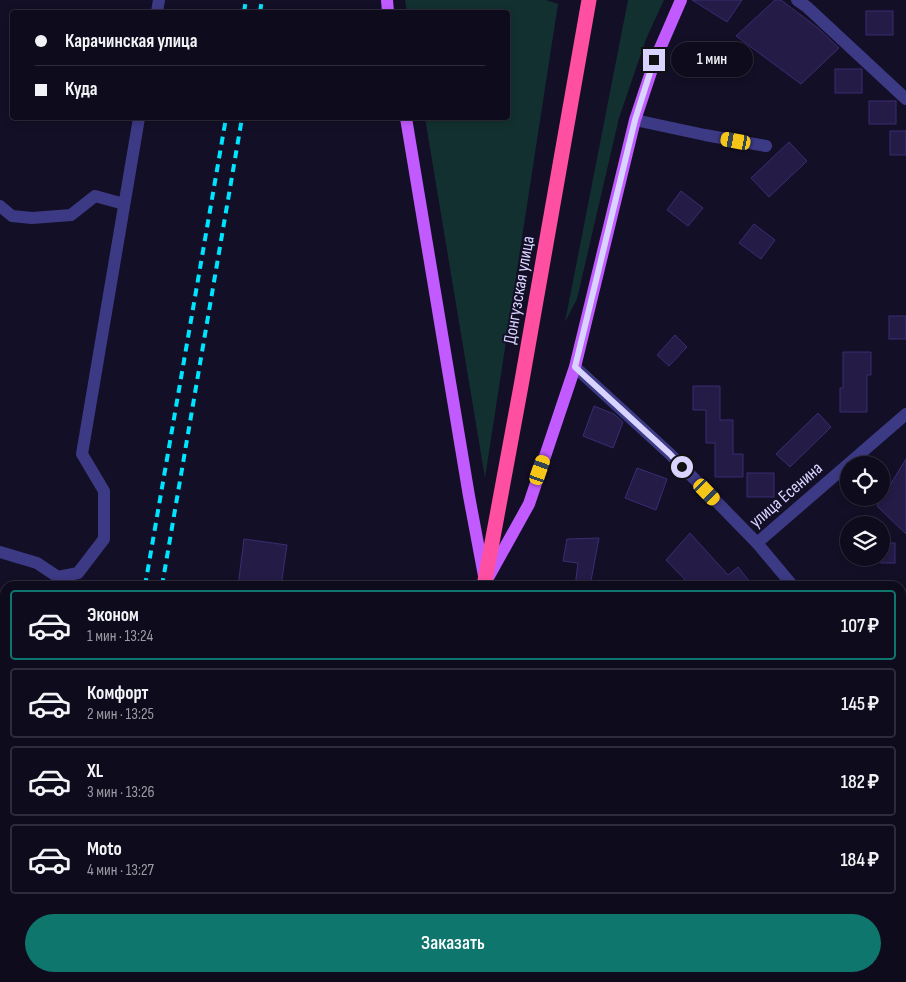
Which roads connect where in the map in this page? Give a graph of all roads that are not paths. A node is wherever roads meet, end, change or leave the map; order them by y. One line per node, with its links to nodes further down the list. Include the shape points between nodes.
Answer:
1 (588, 0): 17 (highway, Донгузская улица)
2 (681, 0): 7 (main road, via 654,60)
3 (797, 0): 4 (street)
4 (906, 99)
5 (139, 120): 9 (street)
6 (406, 120): 16 (main road)
7 (635, 120): 8 (street); 11 (main road)
8 (766, 146)
9 (124, 204): 10 (street, via 95,196 72,215 32,218 12,216); 15 (street, via 82,454 104,491 104,539 78,572)
10 (0, 206)
11 (575, 367): 13 (street, via 670,454); 18 (main road, via 528,504)
12 (906, 414): 13 (street, улица Есенина)
13 (757, 544): 19 (street)
14 (0, 552): 15 (street, via 37,563)
15 (57, 581)
16 (484, 581)
17 (486, 581)
18 (487, 581)
19 (789, 581)

